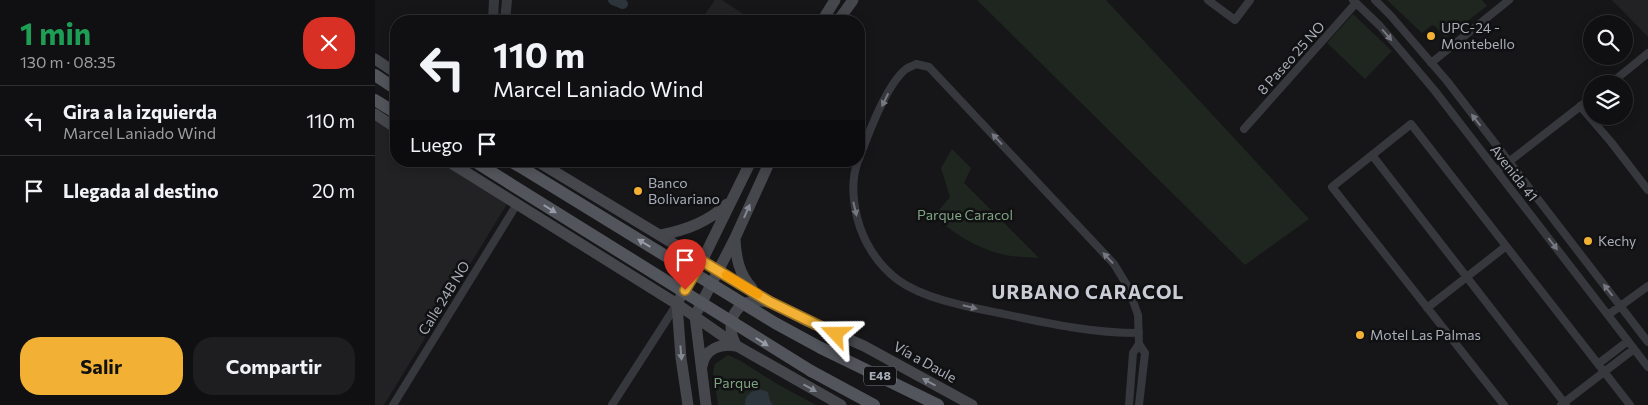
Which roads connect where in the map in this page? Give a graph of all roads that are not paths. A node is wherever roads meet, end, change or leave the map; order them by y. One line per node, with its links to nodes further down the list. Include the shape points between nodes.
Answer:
1 (494, 0): 10 (street)
2 (507, 0): 11 (street)
3 (835, 0): 12 (main road)
4 (853, 0): 13 (main road)
5 (1208, 0): 6 (street, via 1235,20)
6 (1250, 0)
7 (1375, 0): 16 (street, Avenida 41)
8 (1509, 0): 16 (street)
9 (1355, 2): 27 (street, 8 Paseo 25 NO); 38 (street, Avenida 41, one-way to 38, via 1380,26 1435,91)
10 (493, 15)
11 (506, 15)
12 (826, 15)
13 (842, 15)
14 (1648, 54): 19 (street)
15 (375, 59): 17 (main road)
16 (1431, 63): 30 (street, Avenida 41, one-way to 16)
17 (390, 68)
18 (375, 75): 20 (main road)
19 (1621, 75)
20 (390, 85)
21 (375, 100): 24 (main road)
22 (1583, 104): 23 (street)
23 (1580, 106): 30 (street); 39 (street)
24 (390, 109)
25 (375, 114): 26 (main road)
26 (390, 124)
27 (1245, 129)
28 (865, 142): 58 (street, one-way to 28, via 1139,315 1114,264 929,67 916,64 905,70 892,86)
29 (1372, 156): 46 (street, via 1411,124); 49 (street); 55 (street, via 1333,187)
30 (1509, 162): 38 (street); 42 (street, Avenida 41)
31 (458, 167): 41 (main road)
32 (484, 167): 74 (main road, E48, one-way to 74, bridge, via 811,371)
33 (520, 167): 75 (main road, E48, one-way to 33, bridge, via 775,323)
34 (547, 167): 44 (main road, E48)
35 (748, 167): 40 (main road)
36 (767, 167): 45 (main road, one-way to 36)
37 (856, 167): 58 (street, one-way to 58, via 853,202 861,230 876,258 899,280 933,297 974,308 1069,328)
38 (1497, 171): 43 (street, Avenida 41)
39 (1648, 190)
40 (733, 200): 44 (main road, via 699,224); 47 (main road)
41 (517, 204): 53 (main road); 69 (street, Calle 24B NO)
42 (1547, 211): 43 (street); 54 (street, Avenida 41, one-way to 42)
43 (1535, 221): 57 (street, Avenida 41, one-way to 57)
44 (661, 235): 47 (main road, E48)
45 (735, 238): 48 (main road); 51 (main road, via 739,268)
46 (1505, 247): 49 (street); 64 (street)
47 (702, 261): 48 (main road, E48); 53 (main road)
48 (718, 271): 51 (main road, E48); 56 (main road)
49 (1466, 277): 55 (street); 68 (street)
50 (1648, 286): 54 (street)
51 (756, 293): 52 (main road, E48)
52 (770, 302): 62 (main road, via 749,301 739,307 730,326); 76 (main road, Vía a Daule / E48, one-way to 52, via 864,346)
53 (677, 304): 56 (main road); 70 (street); 71 (main road, one-way to 71)
54 (1620, 306): 57 (street); 60 (street, Avenida 41)
55 (1427, 308): 79 (street)
56 (695, 316): 62 (main road); 66 (main road)
57 (1608, 316): 59 (street, Avenida 41)
58 (1139, 333): 61 (street)
59 (1628, 341): 63 (street, Avenida 41); 64 (street)
60 (1648, 342)
61 (1139, 344): 77 (street, via 1133,353); 78 (street, via 1145,353)
62 (737, 346): 66 (main road, via 717,346 703,361); 73 (main road, one-way to 73)
63 (1634, 349): 65 (street, Avenida 41); 67 (street)
64 (1598, 364): 67 (street)
65 (1648, 367)
66 (701, 371): 72 (main road)
67 (1604, 372): 68 (street); 80 (street)
68 (1564, 404)
69 (393, 405)
70 (612, 405)
71 (688, 405)
72 (706, 405)
73 (841, 405)
74 (874, 405)
75 (938, 405)
76 (972, 405)
77 (1129, 405)
78 (1139, 405)
79 (1504, 405)
80 (1630, 405)

